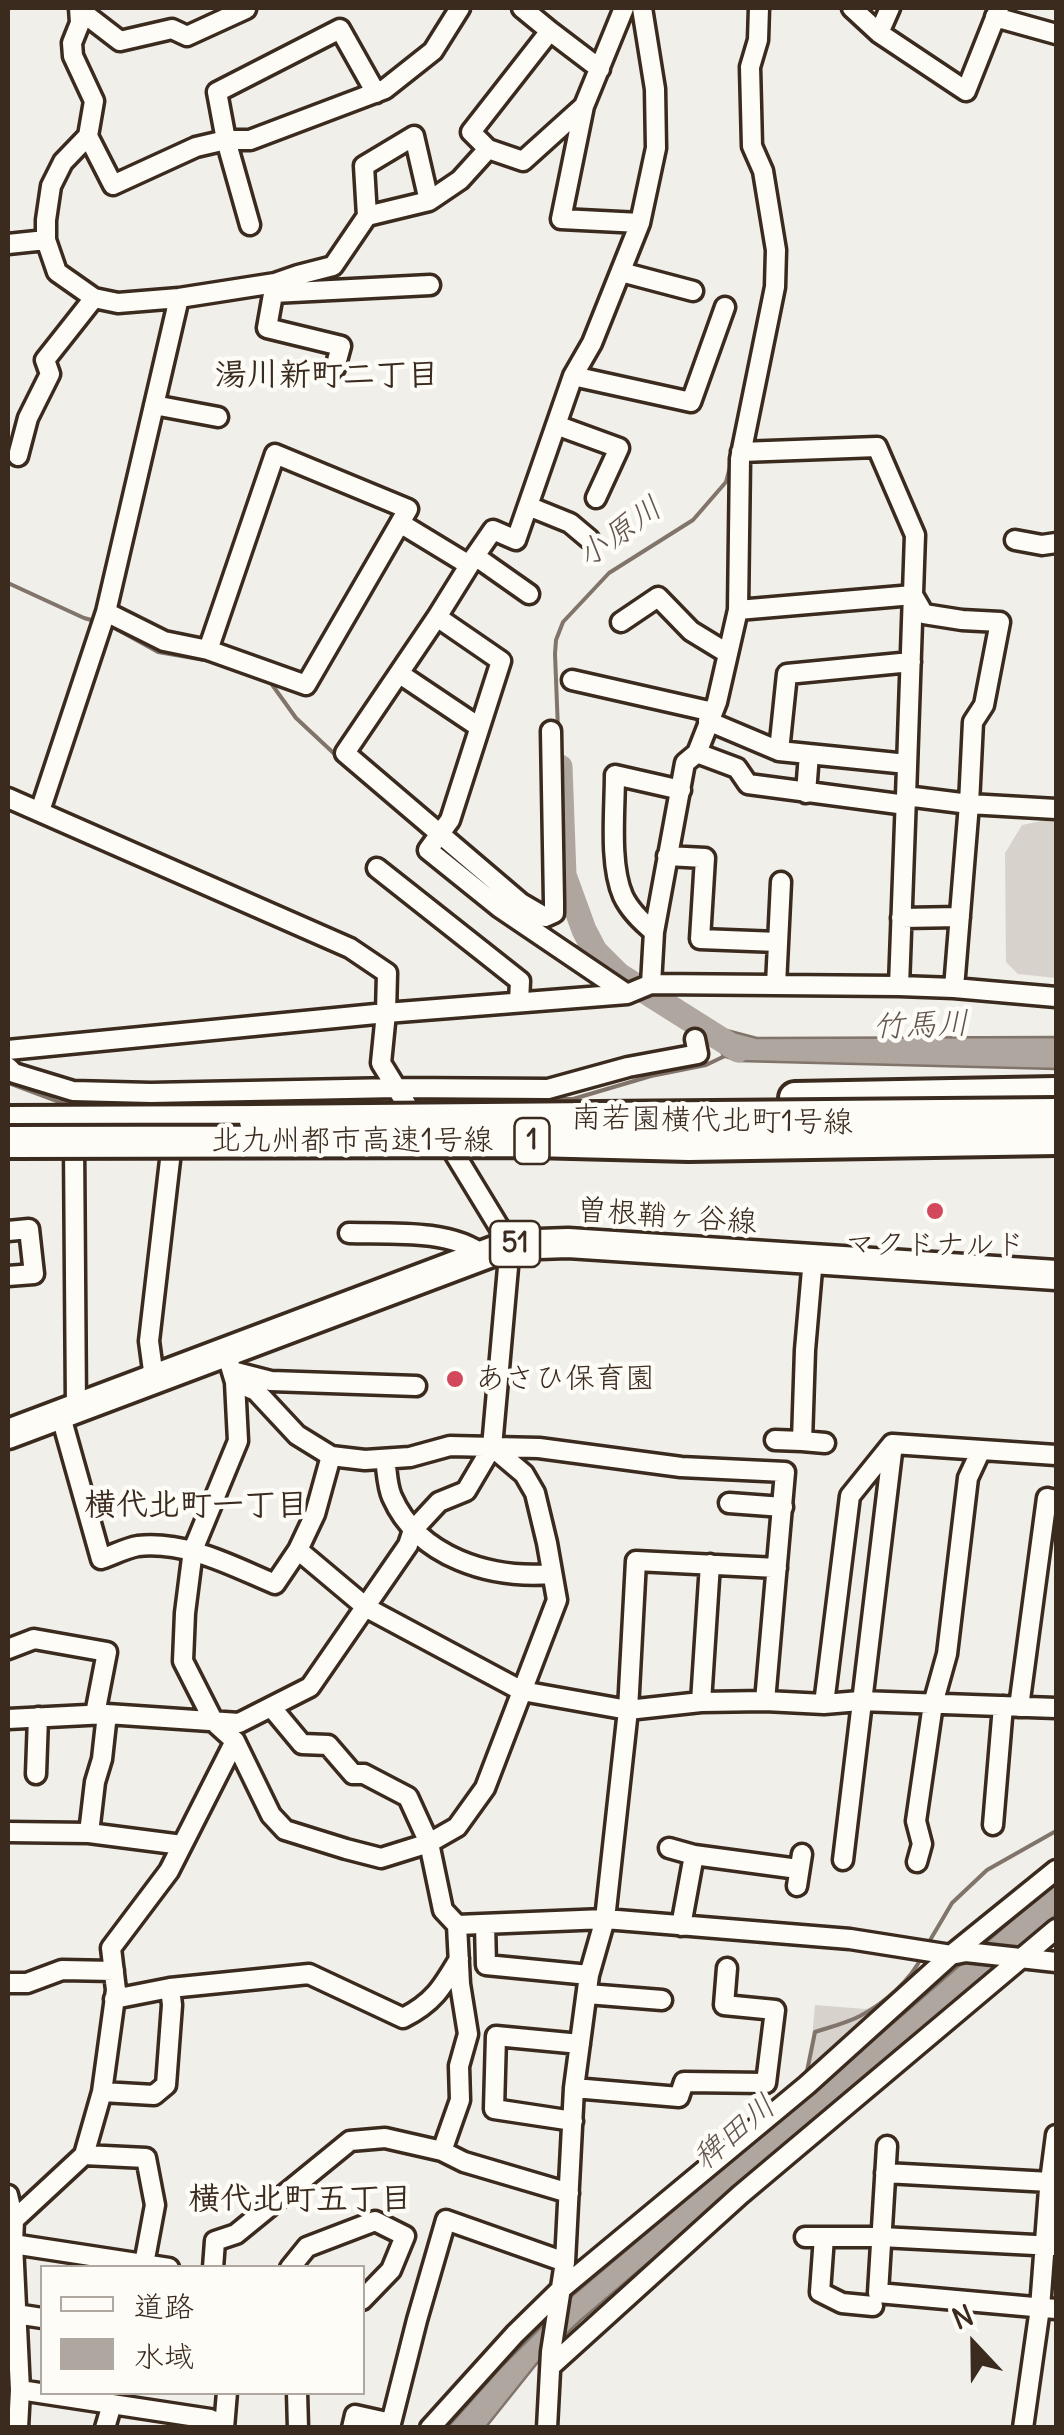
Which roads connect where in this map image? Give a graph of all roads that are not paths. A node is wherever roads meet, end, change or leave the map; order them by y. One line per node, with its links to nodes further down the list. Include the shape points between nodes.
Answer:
1 (460, 8): 15 (street, via 432,52)
2 (522, 8): 11 (street)
3 (624, 8): 14 (street)
4 (642, 8): 22 (street, via 656,148)
5 (759, 8): 38 (street, via 750,66 752,146 763,171 776,250 775,288)
6 (852, 8): 12 (street)
7 (890, 8): 12 (street)
8 (80, 9): 9 (street, via 120,42 172,30 188,36); 17 (street, via 72,43 94,101)
9 (246, 9)
10 (997, 12): 12 (street, via 966,91); 13 (street)
11 (550, 32): 14 (street); 19 (street, via 472,132)
12 (879, 33)
13 (1056, 34)
14 (600, 69): 16 (street)
15 (376, 92): 18 (street, via 250,140); 18 (street, via 340,29 217,92)
16 (584, 106): 19 (street, via 523,161); 22 (street, via 561,219)
17 (88, 136): 18 (street, via 113,185); 24 (street, via 51,186)
18 (226, 140): 23 (street)
19 (488, 148): 20 (street, via 460,180)
20 (429, 201): 21 (street); 21 (street, via 414,136 364,166)
21 (367, 216): 28 (street, via 333,266)
22 (640, 223): 26 (street)
23 (250, 225)
24 (46, 240): 25 (street); 30 (street, via 57,272)
25 (8, 244)
26 (621, 272): 29 (street); 34 (street)
27 (430, 286): 28 (street)
28 (274, 288): 31 (street); 33 (street, via 267,328 341,346)
29 (692, 291)
30 (94, 298): 31 (street); 39 (street, via 45,360 50,374)
31 (178, 298): 35 (street)
32 (724, 308): 34 (street, via 691,402)
33 (334, 368)
34 (573, 376): 37 (street)
35 (154, 406): 36 (street); 50 (street)
36 (218, 416)
37 (556, 425): 40 (street, via 619,448); 41 (street)
38 (742, 452): 48 (street, via 876,446 914,535); 49 (street)
39 (18, 456)
40 (596, 498)
41 (528, 506): 43 (street); 46 (street, via 516,540 493,530)
42 (400, 524): 46 (street); 53 (street, via 306,685); 53 (street, via 408,509 275,454)
43 (589, 539)
44 (1015, 540): 45 (street)
45 (1056, 543)
46 (472, 560): 47 (street); 51 (street)
47 (529, 594)
48 (913, 595): 49 (street); 55 (street); 69 (street, via 924,614 1000,622 984,705 973,722)
49 (738, 610): 54 (street)
50 (106, 612): 53 (street, via 164,641); 71 (street)
51 (437, 617): 56 (street); 59 (street, via 500,661)
52 (621, 622): 54 (street, via 658,597 691,632)
53 (208, 650)
54 (727, 654): 58 (street)
55 (911, 662): 61 (street, via 787,674); 64 (street)
56 (400, 674): 59 (street); 72 (street, via 345,753)
57 (572, 680): 58 (street)
58 (710, 716): 61 (street); 62 (street)
59 (479, 727): 72 (street, via 450,820)
60 (550, 731): 76 (street, via 554,914 546,918)
61 (779, 751): 63 (street)
62 (696, 752): 65 (street, via 685,763); 66 (street, via 737,768 748,784)
63 (809, 754): 64 (street); 66 (street)
64 (907, 764): 68 (street)
65 (681, 790): 73 (street); 79 (street, via 615,776 622,894)
66 (806, 793): 68 (street)
67 (8, 798): 71 (street)
68 (906, 800): 69 (street); 78 (street)
69 (970, 804): 70 (street); 77 (street)
70 (1056, 808)
71 (40, 811): 88 (street, via 350,948 387,973)
72 (439, 833): 76 (street, via 428,850)
73 (668, 856): 79 (street); 80 (street, via 704,858 700,939)
74 (377, 868): 87 (street, via 520,981)
75 (781, 882): 80 (street)
76 (506, 901): 85 (street)
77 (960, 917): 78 (street); 84 (street)
78 (901, 918): 83 (street)
79 (654, 932): 81 (street)
80 (778, 942): 82 (street)
81 (651, 984): 82 (street); 85 (street)
82 (776, 985): 83 (street)
83 (898, 986): 84 (street)
84 (954, 988): 86 (street)
85 (627, 994): 87 (street)
86 (1056, 996)
87 (519, 1002): 88 (street)
88 (386, 1013): 90 (street); 92 (street, via 381,1063)
89 (695, 1038): 92 (street, via 698,1054 548,1089)
90 (8, 1050)
91 (8, 1067): 92 (street, via 73,1091)
92 (396, 1088): 96 (street)
93 (1056, 1093): 97 (highway, bridge, via 795,1098)
94 (1056, 1105): 96 (street, 南若園横代北町1号線)
95 (1056, 1114): 97 (highway, 北九州都市高速1号線 / 1, bridge)
96 (413, 1115): 98 (street, 南若園横代北町1号線); 105 (street)
97 (568, 1116): 98 (highway, 北九州都市高速1号線 / 1, bridge)
98 (8, 1121)
99 (1056, 1127): 101 (highway, bridge, via 689,1131)
100 (1056, 1139): 101 (highway, 北九州都市高速1号線 / 1, bridge)
101 (534, 1141): 102 (highway, 北九州都市高速1号線 / 1, bridge)
102 (8, 1143): 103 (street, 南若園横代北町1号線)
103 (74, 1144): 104 (street, 南若園横代北町1号線); 116 (street)
104 (172, 1144): 105 (street, 南若園横代北町1号線); 114 (street, via 149,1341)
105 (451, 1148): 106 (street, 南若園横代北町1号線); 109 (street)
106 (1056, 1149)
107 (8, 1231): 111 (street, via 29,1229 34,1274)
108 (349, 1233): 109 (street, via 438,1236)
109 (496, 1250): 110 (main road, 曽根鞘ヶ谷線 / 51, via 568,1242); 113 (main road, 曽根鞘ヶ谷線 / 51); 122 (street)
110 (813, 1258): 112 (main road, 曽根鞘ヶ谷線 / 51); 119 (street)
111 (8, 1276)
112 (1056, 1276)
113 (231, 1368): 114 (main road, 曽根鞘ヶ谷線 / 51); 115 (street, via 271,1381); 125 (street, via 296,1435); 131 (street, via 238,1441)
114 (154, 1378): 116 (main road, 曽根鞘ヶ谷線 / 51)
115 (416, 1386)
116 (68, 1410): 117 (main road, 曽根鞘ヶ谷線 / 51); 131 (street, via 101,1559 136,1546)
117 (8, 1434)
118 (775, 1440): 119 (street)
119 (802, 1441): 120 (street)
120 (824, 1443)
121 (892, 1444): 123 (street); 141 (street); 142 (street, via 850,1496)
122 (492, 1447): 126 (street, via 450,1446); 129 (street, via 785,1472); 130 (street, via 466,1490 439,1502); 135 (street, via 535,1492)
123 (980, 1450): 124 (street); 143 (street, via 968,1478 947,1654)
124 (1056, 1455)
125 (331, 1456): 126 (street); 132 (street)
126 (385, 1459): 130 (street, via 391,1496)
127 (1056, 1500): 144 (street, via 1047,1498)
128 (729, 1503): 129 (street)
129 (782, 1507): 134 (street)
130 (414, 1530): 135 (street, via 440,1552 480,1568); 136 (street)
131 (193, 1550): 132 (street, via 275,1584); 151 (street, via 183,1660)
132 (298, 1550): 136 (street)
133 (710, 1564): 134 (street); 139 (street); 147 (street, via 636,1561)
134 (778, 1568): 140 (street)
135 (552, 1574): 138 (street, via 556,1600)
136 (366, 1608): 138 (street); 145 (street, via 310,1687)
137 (8, 1649): 148 (street, via 34,1639 107,1652)
138 (522, 1691): 147 (street); 157 (street, via 485,1788 457,1826)
139 (701, 1702): 140 (street); 147 (street)
140 (765, 1702): 142 (street)
141 (860, 1702): 142 (street); 143 (street); 161 (street)
142 (824, 1704)
143 (933, 1704): 144 (street); 162 (street, via 916,1821 922,1844)
144 (1011, 1706): 146 (street); 154 (street)
145 (272, 1708): 151 (street, via 240,1723); 157 (street, via 302,1744 328,1744 353,1774 408,1797)
146 (1056, 1708)
147 (628, 1710): 165 (street)
148 (101, 1714): 149 (street); 151 (street); 156 (street, via 102,1759)
149 (38, 1717): 150 (street); 153 (street)
150 (8, 1718)
151 (214, 1722): 152 (street)
152 (234, 1741): 157 (street, via 285,1830 382,1858); 158 (street)
153 (36, 1774)
154 (994, 1825)
155 (8, 1832): 156 (street)
156 (90, 1833): 158 (street)
157 (428, 1843): 167 (street, via 443,1910)
158 (182, 1845): 175 (street, via 111,1948)
159 (669, 1848): 160 (street)
160 (694, 1855): 163 (street); 168 (street)
161 (843, 1860)
162 (917, 1862)
163 (799, 1870)
164 (1056, 1870): 170 (street)
165 (605, 1920): 166 (street); 168 (street); 177 (street)
166 (485, 1924): 167 (street); 177 (street, via 486,1965)
167 (457, 1926): 172 (street)
168 (681, 1926): 170 (street)
169 (1056, 1929): 171 (street)
170 (959, 1954): 171 (street); 202 (street)
171 (1020, 1958): 173 (street); 208 (street)
172 (459, 1960): 178 (street, via 424,2008 403,2018 309,1974); 187 (street, via 468,2034 459,2066 460,2100)
173 (1056, 1962)
174 (727, 1968): 182 (street, via 724,2005 775,2010 766,2083 684,2082 679,2097)
175 (114, 1971): 176 (street, via 62,1970); 179 (street)
176 (8, 1983)
177 (588, 1985): 180 (street); 181 (street)
178 (170, 1988): 179 (street); 183 (street, via 166,2085 154,2095)
179 (114, 2000): 183 (street)
180 (662, 2000)
181 (580, 2044): 182 (street); 184 (street, via 496,2036 494,2108)
182 (574, 2088): 184 (street)
183 (102, 2092): 188 (street)
184 (573, 2121): 191 (street)
185 (1056, 2135): 190 (street)
186 (886, 2146): 189 (street)
187 (442, 2151): 191 (street); 200 (street, via 385,2138 350,2141 236,2234 216,2241)
188 (84, 2155): 193 (street); 198 (street, via 146,2158 155,2205)
189 (885, 2173): 190 (street); 194 (street)
190 (1052, 2187): 196 (street)
191 (569, 2193): 197 (street)
192 (8, 2195): 193 (street)
193 (14, 2220): 195 (street)
194 (881, 2238): 196 (street); 204 (street, via 815,2237 820,2292 842,2303); 205 (street, via 878,2293)
195 (12, 2244): 198 (street); 206 (street)
196 (1051, 2246): 205 (street)
197 (566, 2262): 202 (street); 220 (street, via 446,2220 390,2423 354,2415)
198 (144, 2264): 199 (street)
199 (150, 2265)
200 (213, 2265)
201 (292, 2265): 203 (street, via 307,2246 376,2220 405,2236 392,2270)
202 (560, 2294): 208 (street); 221 (street)
203 (365, 2297)
204 (873, 2306)
205 (1048, 2309): 223 (street)
206 (16, 2314): 207 (street); 209 (street)
207 (40, 2318)
208 (551, 2359): 222 (street)
209 (20, 2390): 210 (street); 217 (street)
210 (40, 2393)
211 (53, 2395): 214 (street)
212 (227, 2395): 216 (street)
213 (297, 2395): 219 (street)
214 (112, 2404): 215 (street); 218 (street)
215 (175, 2421): 216 (street)
216 (224, 2426)
217 (18, 2428)
218 (105, 2428)
219 (298, 2428)
220 (352, 2428)
221 (430, 2428)
222 (546, 2428)
223 (1024, 2428)

